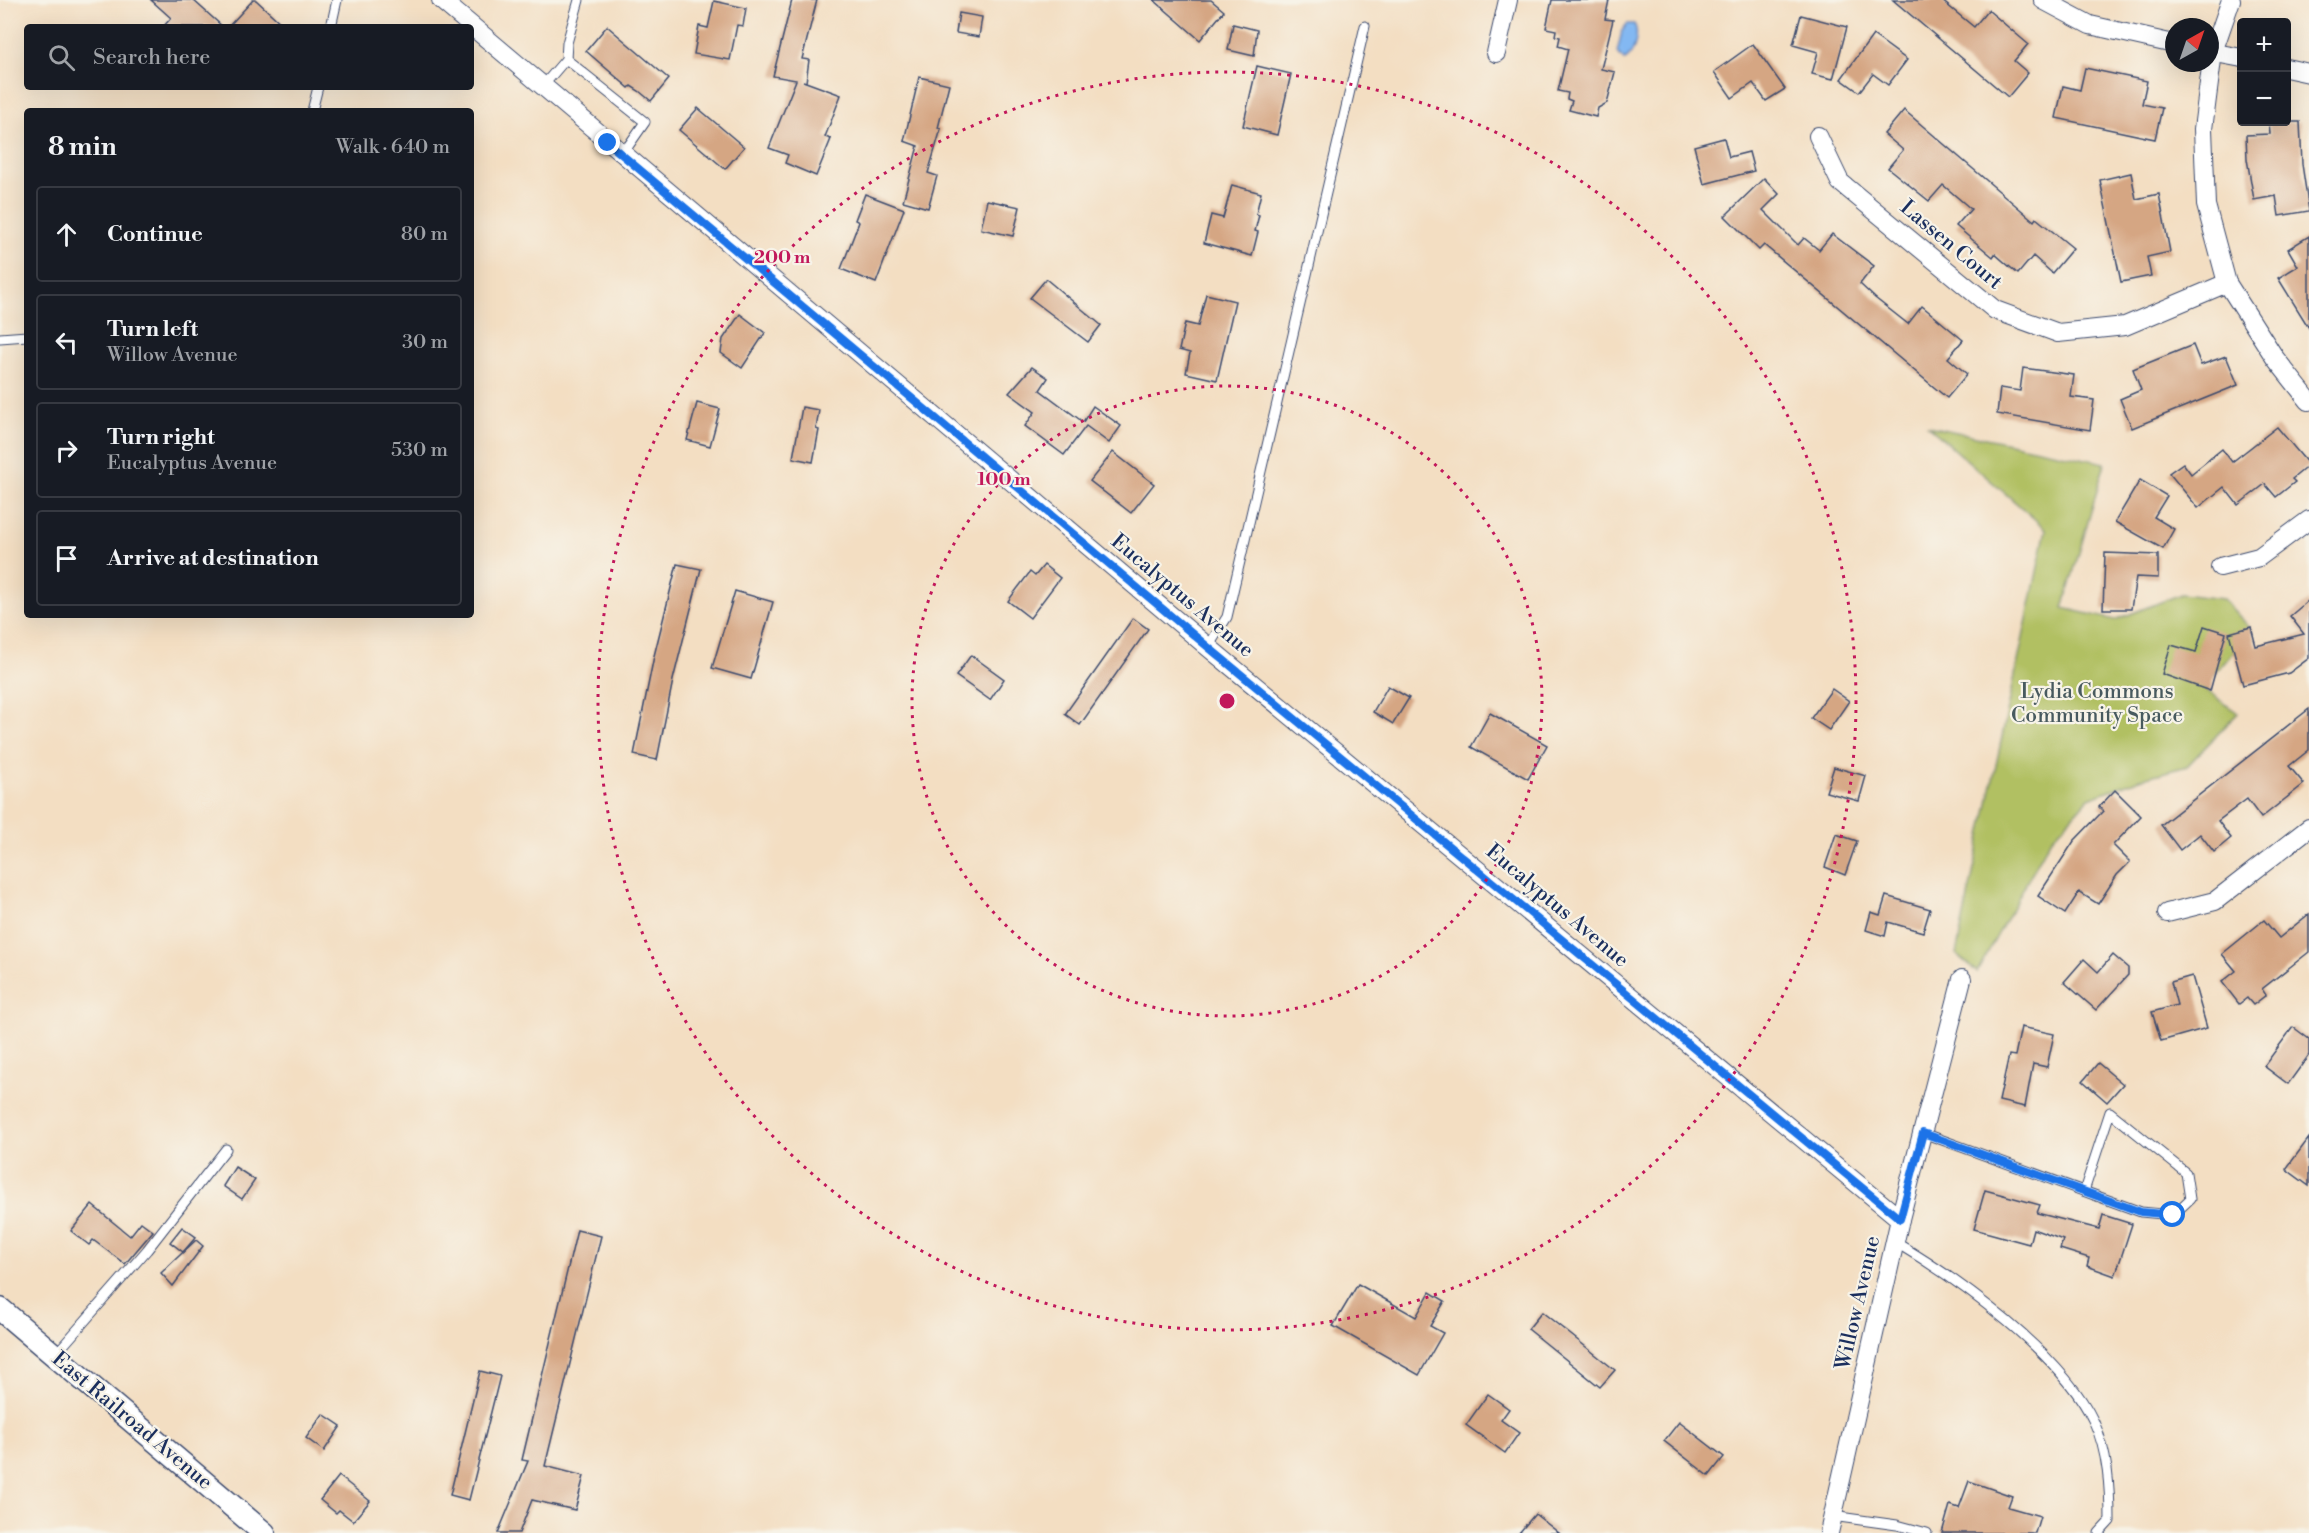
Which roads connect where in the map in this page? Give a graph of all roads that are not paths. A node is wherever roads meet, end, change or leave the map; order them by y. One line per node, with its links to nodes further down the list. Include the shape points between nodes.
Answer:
1 (337, 0): 7 (lane)
2 (441, 0): 8 (street, Eucalyptus Avenue)
3 (579, 0): 16 (lane)
4 (1508, 0): 13 (street)
5 (2043, 0): 12 (street, via 2090,25)
6 (2231, 0): 11 (street)
7 (332, 24)
8 (469, 24)
9 (1365, 26): 31 (lane, via 1227,617)
10 (474, 28): 20 (street, Eucalyptus Avenue)
11 (2219, 31)
12 (2165, 42)
13 (1496, 53)
14 (2219, 54): 15 (street)
15 (2237, 57)
16 (566, 60): 20 (lane); 24 (lane, via 645,122)
17 (2291, 69): 19 (street)
18 (2209, 72): 25 (street, via 2202,129 2206,204)
19 (2309, 73)
20 (542, 87): 24 (street, Eucalyptus Avenue)
21 (317, 90): 22 (lane)
22 (313, 108)
23 (1818, 136): 25 (street, Lassen Court, via 1840,182 1995,310 2058,333 2125,326)
24 (622, 155): 31 (street, Eucalyptus Avenue)
25 (2227, 283): 28 (street)
26 (24, 336): 27 (lane)
27 (0, 338)
28 (2309, 400)
29 (2309, 520): 30 (street, via 2259,557)
30 (2220, 567)
31 (1208, 647): 38 (street, Eucalyptus Avenue)
32 (2309, 828): 33 (street, via 2215,901)
33 (2167, 913)
34 (1962, 979): 35 (street, Willow Avenue)
35 (1923, 1133): 37 (lane); 38 (street, Willow Avenue)
36 (226, 1149): 41 (lane, via 147,1250)
37 (2084, 1191): 37 (lane, via 2141,1212 2173,1215 2190,1199 2186,1173 2110,1112)
38 (1900, 1219): 39 (street, Willow Avenue)
39 (1895, 1242): 42 (street, Willow Avenue); 45 (lane, via 1936,1267 2011,1326 2062,1373 2094,1423 2110,1484 2110,1521)
40 (0, 1309): 41 (street, East Railroad Avenue)
41 (55, 1355): 43 (street, East Railroad Avenue)
42 (1831, 1525): 44 (lane, via 1897,1525)
43 (264, 1533)
44 (1927, 1533)
45 (2099, 1533)

